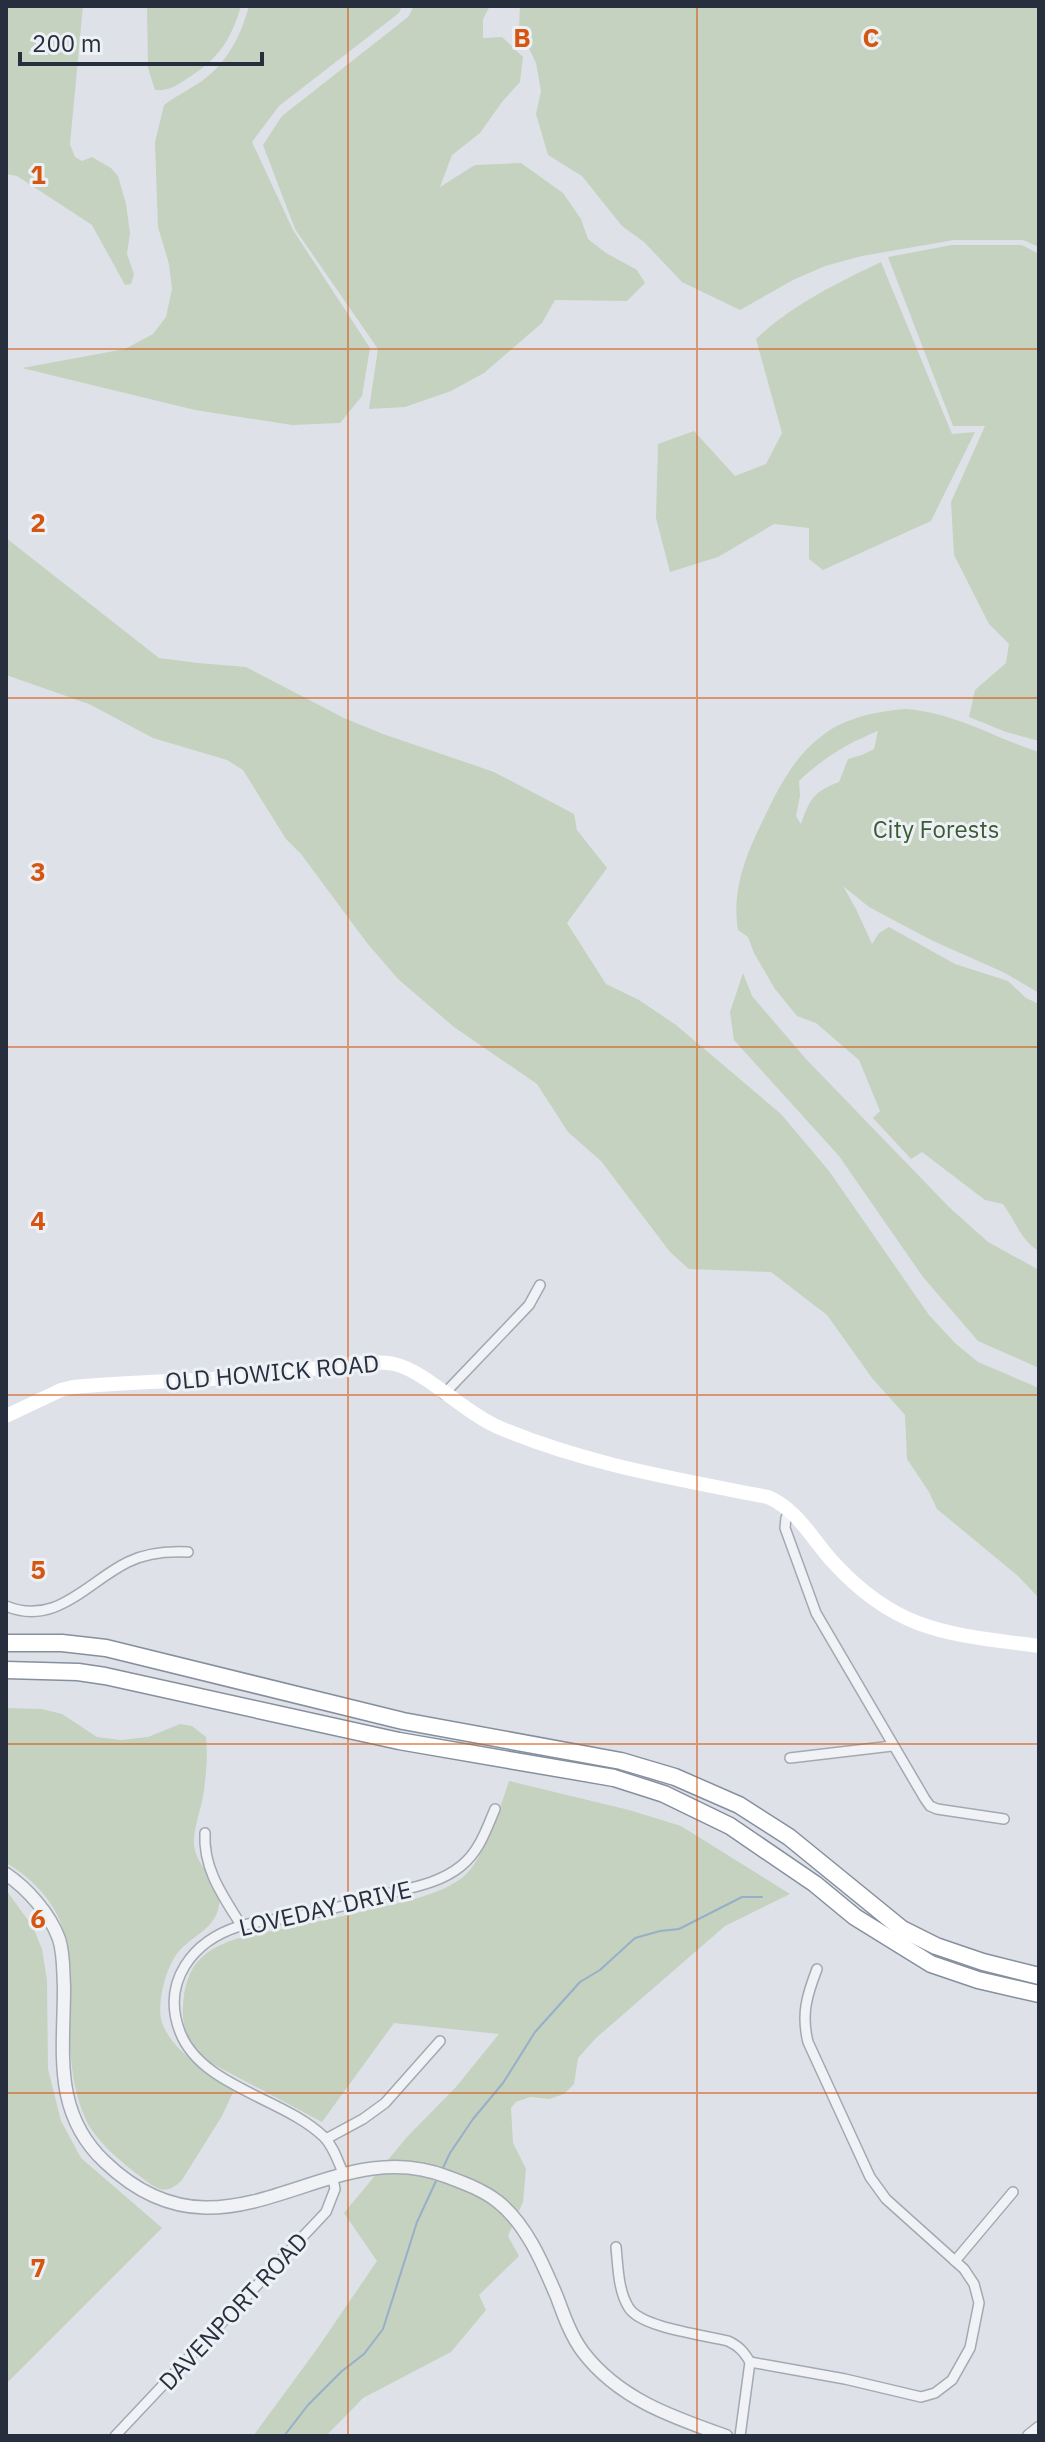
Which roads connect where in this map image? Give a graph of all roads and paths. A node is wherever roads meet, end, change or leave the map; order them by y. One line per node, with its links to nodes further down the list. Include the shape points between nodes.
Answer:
1 (540, 1285): 2 (street, via 529,1305)
2 (444, 1394): 3 (main road, OLD HOWICK ROAD, via 402,1366 372,1362 268,1375 73,1387); 4 (main road, OLD HOWICK ROAD, via 484,1421 549,1447 768,1497)
3 (6, 1416)
4 (790, 1510): 8 (main road, OLD HOWICK ROAD, via 858,1589 891,1612 927,1628); 12 (street, via 785,1528 809,1599)
5 (188, 1552): 6 (street, via 130,1560 47,1611)
6 (6, 1606)
7 (6, 1643): 20 (highway, via 106,1648 319,1702 621,1761 675,1777 739,1805 789,1837 902,1929 936,1946)
8 (1039, 1646)
9 (6, 1664): 11 (highway, via 111,1669)
10 (6, 1670): 11 (highway, via 78,1672)
11 (250, 1705): 21 (highway, via 399,1741 614,1778 664,1794 730,1826 855,1917 931,1964)
12 (892, 1746): 13 (street); 15 (street, via 930,1806)
13 (790, 1758)
14 (495, 1809): 18 (street, LOVEDAY DRIVE, via 472,1855 435,1881 300,1916)
15 (1004, 1819)
16 (205, 1833): 18 (street, via 211,1874)
17 (6, 1874): 24 (street, via 39,1905 60,1941 65,2089 77,2126 103,2161 161,2199 206,2209 246,2204)
18 (241, 1925): 23 (street, LOVEDAY DRIVE, via 200,1947 182,1969 174,1995 181,2035 203,2065)
19 (817, 1969): 27 (street, via 804,2011 808,2042 857,2151 886,2199)
20 (1039, 1976)
21 (1039, 1994)
22 (440, 2041): 23 (street, via 385,2103)
23 (326, 2139): 24 (street, LOVEDAY DRIVE)
24 (338, 2176): 30 (street, DAVENPORT ROAD, via 326,2212); 31 (street, via 411,2167 433,2171 497,2201 533,2246 582,2351 615,2385 641,2403)
25 (1013, 2192): 27 (street)
26 (616, 2247): 28 (street, via 621,2287 631,2311 651,2322 728,2341)
27 (955, 2261): 28 (street, via 970,2276 979,2303 970,2348 952,2380 935,2393 921,2397)
28 (750, 2362): 32 (street)
29 (1039, 2428): 33 (street)
30 (115, 2436)
31 (726, 2436)
32 (740, 2436)
33 (1029, 2436)

